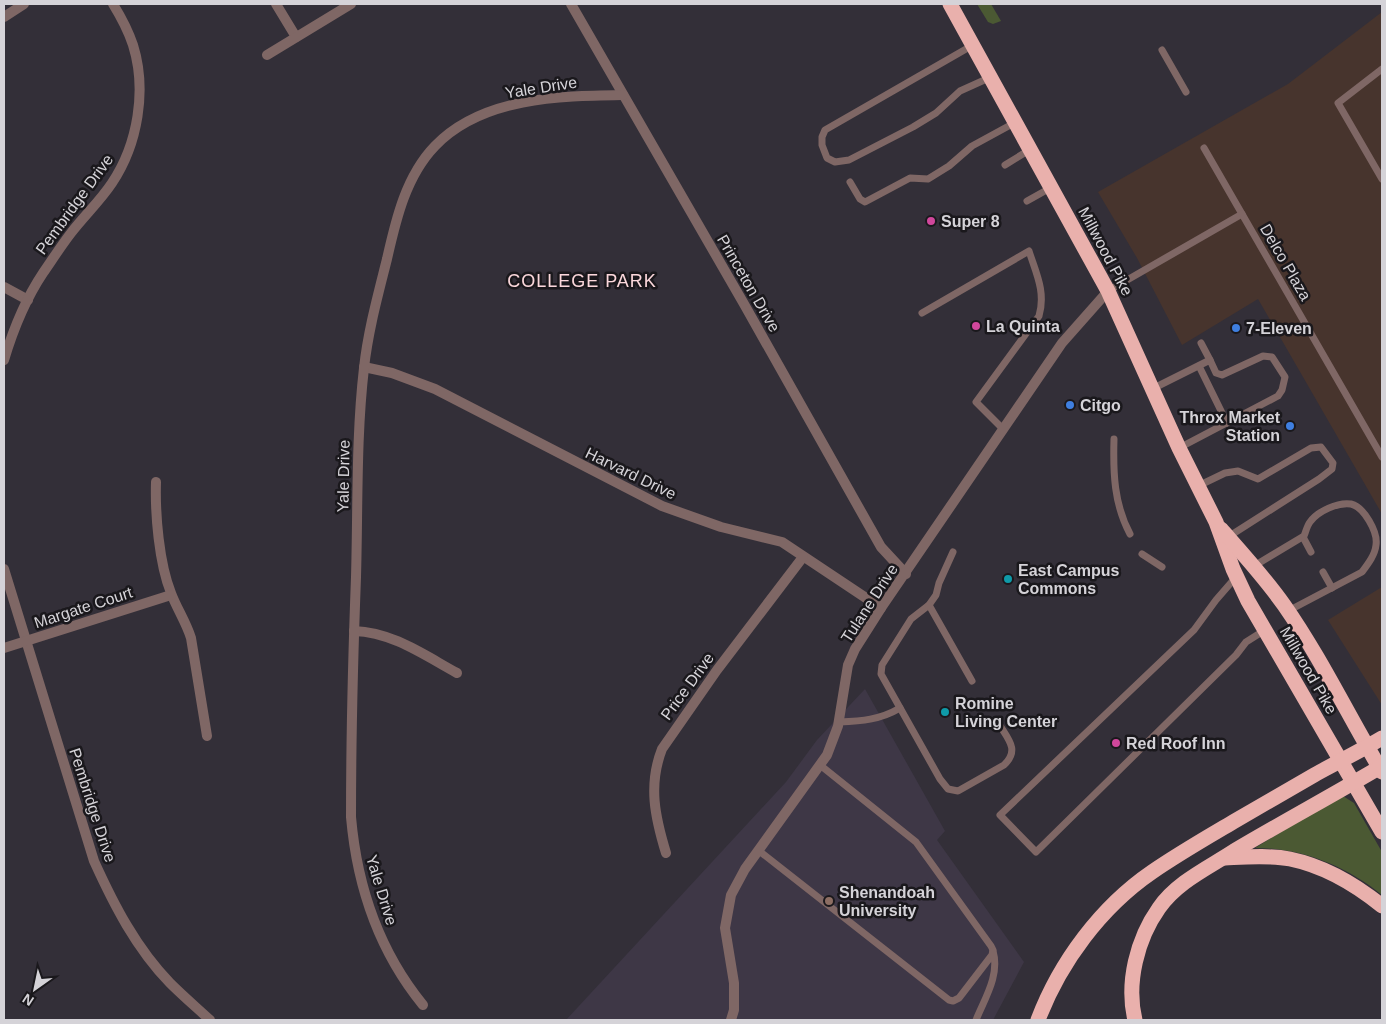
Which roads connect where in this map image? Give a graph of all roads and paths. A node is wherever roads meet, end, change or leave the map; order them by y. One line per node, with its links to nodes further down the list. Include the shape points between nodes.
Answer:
1 (24, 4): 7 (street)
2 (113, 4): 27 (street, Pembridge Drive, via 132,44 139,77 131,144 113,182 42,274)
3 (276, 4): 8 (street)
4 (351, 4): 8 (street)
5 (571, 4): 15 (street, Princeton Drive)
6 (950, 4): 9 (highway, Millwood Pike)
7 (4, 17)
8 (296, 37): 11 (street)
9 (974, 44): 13 (highway, Millwood Pike); 13 (lane, via 825,130 822,145 827,158 836,162 849,160 936,114 960,91)
10 (1162, 50): 14 (lane)
11 (267, 55)
12 (1382, 69): 20 (lane, via 1338,103)
13 (991, 76): 16 (highway, Millwood Pike)
14 (1186, 92)
15 (623, 95): 33 (street, Yale Drive, via 588,95 522,103 470,120 435,146 412,177 402,202 377,299); 54 (street, Princeton Drive, via 881,547)
16 (1016, 121): 18 (highway, Millwood Pike); 21 (lane, via 972,146 928,179 910,178 865,202)
17 (1204, 148): 24 (lane)
18 (1031, 149): 19 (lane); 22 (highway, Millwood Pike)
19 (1005, 165)
20 (1382, 180)
21 (850, 182)
22 (1052, 187): 23 (lane); 26 (highway, Millwood Pike)
23 (1027, 202)
24 (1242, 214): 26 (lane, Delco Plaza); 39 (lane, Delco Plaza)
25 (4, 286): 27 (street)
26 (1108, 291): 34 (highway, Millwood Pike); 36 (street, Tulane Drive, via 1062,343)
27 (28, 300): 30 (street, Pembridge Drive)
28 (922, 312): 36 (lane, via 1028,251 1041,288 1039,316 976,402)
29 (1201, 343): 31 (lane)
30 (4, 360)
31 (1210, 360): 32 (lane); 35 (lane, via 1216,373 1222,375 1263,356 1272,357 1286,377 1278,396)
32 (1199, 366): 34 (lane); 35 (lane)
33 (364, 367): 49 (street, Harvard Drive, via 392,373 435,389 662,506 721,527 782,542); 62 (street, Yale Drive)
34 (1152, 389): 38 (highway, Millwood Pike)
35 (1227, 423): 38 (lane)
36 (1003, 429): 54 (street, Tulane Drive)
37 (1114, 439): 43 (lane, via 1112,473 1118,507)
38 (1178, 448): 41 (highway, Millwood Pike)
39 (1382, 457)
40 (156, 482): 57 (street, via 161,550)
41 (1198, 486): 42 (highway, Millwood Pike); 44 (lane, via 1225,473 1238,471 1258,479 1311,448 1321,447 1333,463 1332,469 1319,479)
42 (1216, 522): 44 (highway, Millwood Pike); 55 (highway, Millwood Pike)
43 (1130, 534)
44 (1228, 537): 51 (highway, Millwood Pike)
45 (1303, 537): 47 (lane); 51 (lane); 56 (lane, via 1308,523 1316,514 1340,504 1353,504 1367,516 1375,532 1376,544 1370,561 1362,572)
46 (954, 552): 58 (lane)
47 (1311, 552)
48 (1142, 554): 50 (lane)
49 (803, 557): 59 (street, Harvard Drive); 79 (street, Price Drive, via 662,749 653,779 655,810)
50 (1162, 566)
51 (1254, 566): 60 (highway, Millwood Pike)
52 (4, 569): 63 (street, Pembridge Drive)
53 (1324, 572): 56 (lane)
54 (906, 574): 59 (street, Tulane Drive)
55 (1236, 577): 61 (highway, Millwood Pike); 61 (lane, via 1194,630 1000,815 1036,852 1246,642)
56 (1332, 588): 60 (lane)
57 (171, 594): 63 (street, Margate Court); 70 (street, via 191,638)
58 (929, 605): 66 (lane); 67 (lane, via 911,619 882,665 881,674)
59 (881, 608): 68 (street, Tulane Drive, via 848,665)
60 (1288, 612): 72 (highway, Millwood Pike)
61 (1265, 629): 73 (highway, Millwood Pike)
62 (354, 631): 65 (street, via 388,636); 83 (street, Yale Drive, via 353,846 363,890 380,935 406,985)
63 (26, 641): 64 (street, Margate Court); 84 (street, Pembridge Drive, via 94,861 110,896 161,973)
64 (4, 648)
65 (456, 673)
66 (972, 681)
67 (900, 708): 68 (lane, via 888,716 870,721); 69 (lane, via 940,779 948,789 958,791 1009,760 1012,747)
68 (839, 722): 74 (street, Tulane Drive)
69 (999, 724)
70 (207, 736)
71 (1382, 738): 72 (highway)
72 (1367, 747): 73 (highway); 75 (highway, Millwood Pike)
73 (1342, 761): 76 (highway, Millwood Pike); 87 (highway, via 1197,843 1132,888 1096,923 1068,958)
74 (820, 765): 78 (street, Tulane Drive); 82 (lane, via 916,842)
75 (1381, 769): 76 (highway)
76 (1354, 782): 77 (highway, Millwood Pike); 80 (highway)
77 (1382, 832)
78 (758, 850): 82 (lane, via 949,1000 956,1000 961,995 992,955); 85 (street, Tulane Drive, via 736,884 726,914 734,991)
79 (666, 853)
80 (1224, 858): 81 (highway, via 1274,858 1312,866 1350,884); 88 (highway, via 1182,884 1159,907 1149,923 1141,940 1134,974)
81 (1382, 906)
82 (992, 950): 86 (lane, via 995,960 992,982)
83 (422, 1005)
84 (210, 1020)
85 (731, 1020)
86 (976, 1020)
87 (1038, 1020)
88 (1135, 1020)

